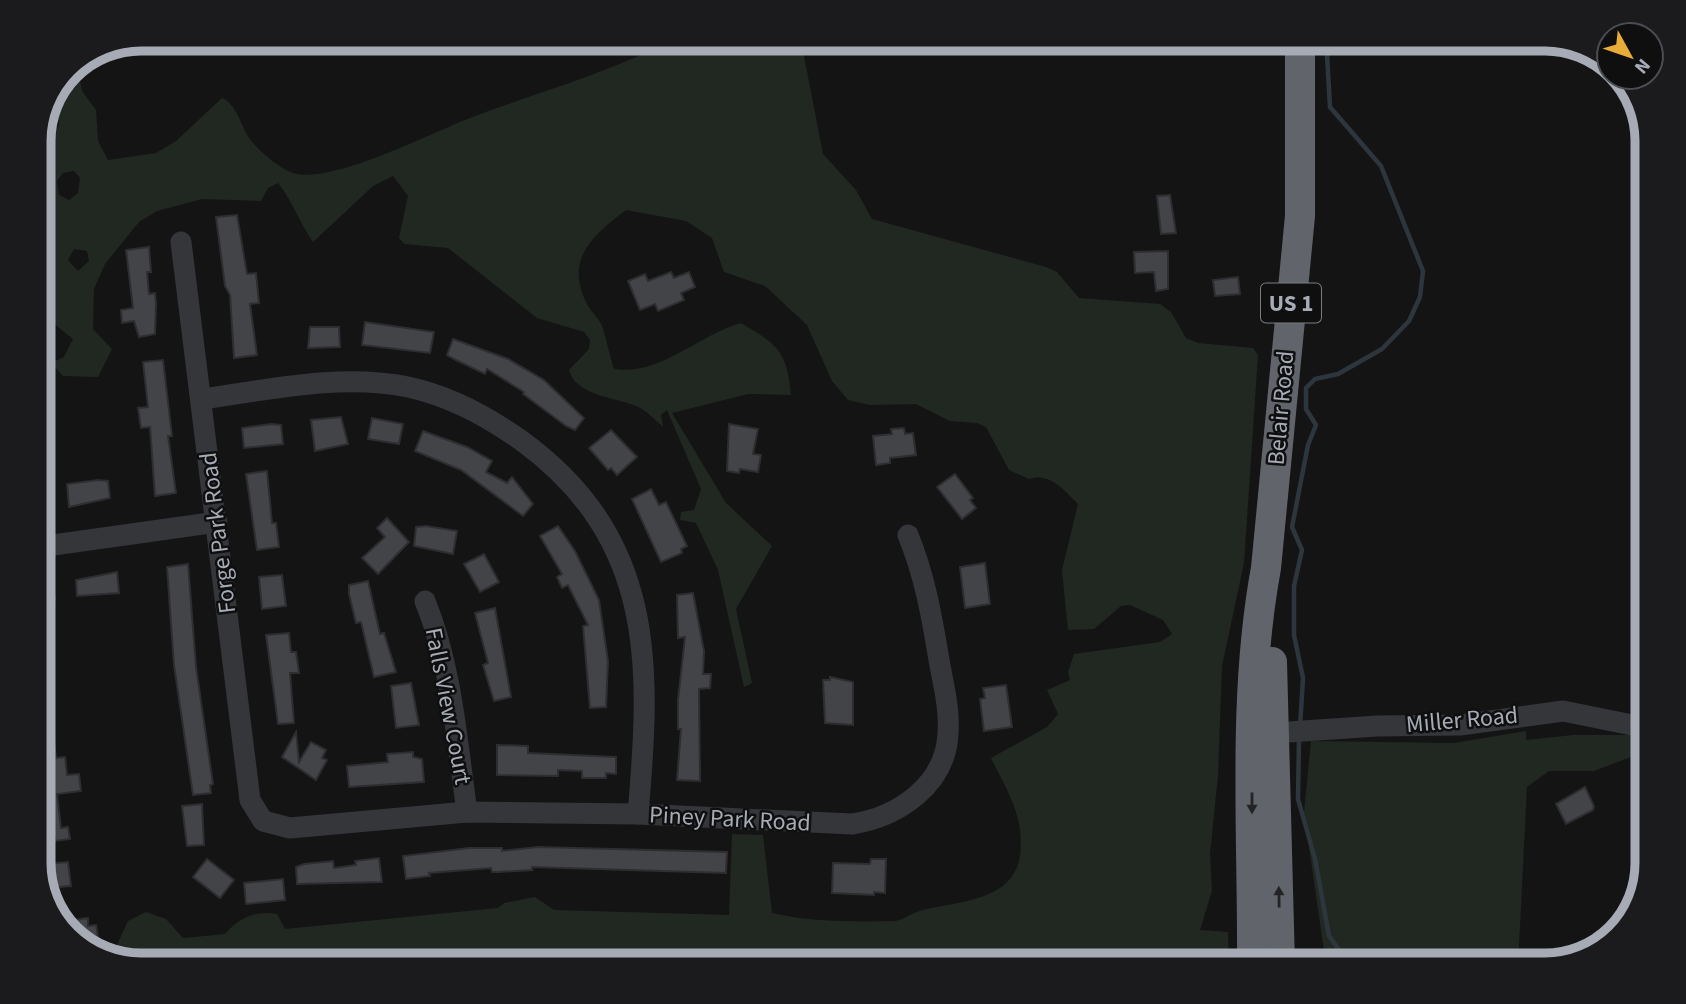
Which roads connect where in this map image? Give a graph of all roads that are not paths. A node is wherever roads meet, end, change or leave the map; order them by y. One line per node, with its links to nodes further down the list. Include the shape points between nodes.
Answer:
1 (1300, 51): 9 (highway, Belair Road / US 1, via 1300,216 1266,568 1256,622)
2 (181, 242): 3 (street, Forge Park Road)
3 (202, 399): 4 (street, Forge Park Road); 11 (street, via 317,384 407,387 436,395 501,426 559,471 610,538 634,594 646,687)
4 (217, 522): 6 (street); 12 (street, Forge Park Road, via 250,800)
5 (908, 535): 11 (street, Piney Park Road, via 930,605 947,707 945,754 918,795 875,820 852,824)
6 (51, 545)
7 (425, 601): 10 (street, Falls View Court, via 448,681)
8 (1635, 726): 9 (street, Miller Road, via 1563,711 1460,725)
9 (1281, 733): 13 (highway, Belair Road / US 1, one-way to 13); 14 (highway, Belair Road / US 1, one-way to 9)
10 (467, 812): 11 (street, Piney Park Road); 12 (street, Piney Park Road, via 290,828)
11 (638, 814)
12 (263, 821)
13 (1254, 953)
14 (1280, 953)

